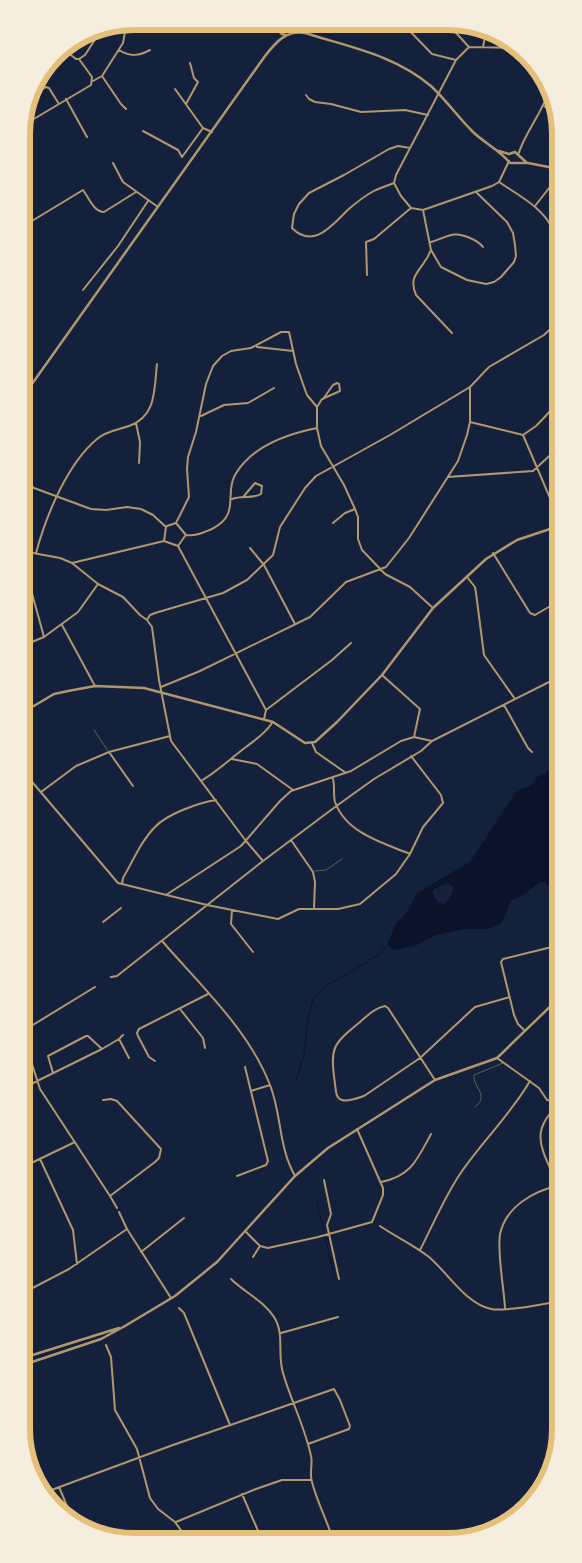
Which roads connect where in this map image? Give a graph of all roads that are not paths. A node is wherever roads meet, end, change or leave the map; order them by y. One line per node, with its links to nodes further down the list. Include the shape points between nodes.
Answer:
1 (293, 30): 8 (street)
2 (301, 30): 7 (street)
3 (409, 30): 19 (street, via 432,54)
4 (453, 30): 12 (street)
5 (126, 31): 15 (street)
6 (279, 31): 8 (street); 11 (street)
7 (305, 33): 8 (street); 25 (street, via 385,58 408,69)
8 (288, 34): 11 (street)
9 (96, 37): 18 (street)
10 (485, 38): 13 (street)
11 (274, 44): 38 (street)
12 (468, 47): 13 (street); 19 (street)
13 (483, 47): 14 (street)
14 (505, 48)
15 (119, 50): 16 (street, via 130,56); 21 (street)
16 (150, 50)
17 (69, 54): 18 (street)
18 (79, 60): 22 (street, via 92,77)
19 (456, 60): 25 (street)
20 (190, 62): 30 (street, via 198,82)
21 (102, 76): 22 (street); 32 (street)
22 (92, 82): 27 (street)
23 (175, 89): 30 (street)
24 (40, 90): 29 (street, via 49,88)
25 (438, 94): 34 (street); 41 (street, via 475,134)
26 (306, 95): 34 (street, via 315,102 361,112 405,110)
27 (66, 99): 29 (street); 39 (street)
28 (546, 100): 31 (street)
29 (59, 104): 35 (street)
30 (186, 104): 36 (street)
31 (544, 106): 33 (street); 43 (street)
32 (126, 109)
33 (549, 109)
34 (428, 115): 40 (street)
35 (31, 121)
36 (203, 128): 37 (street, via 182,157 178,150); 38 (street)
37 (144, 131)
38 (212, 132): 55 (street)
39 (87, 137)
40 (410, 148): 49 (street); 49 (street, via 398,146 388,149 309,193 294,214 292,228 305,236 323,233 373,191)
41 (497, 150): 42 (street); 44 (street)
42 (509, 154): 43 (street); 44 (street)
43 (517, 154): 44 (street, via 518,160); 46 (street)
44 (511, 162): 46 (street); 48 (street)
45 (112, 163): 51 (street, via 123,182)
46 (528, 163): 47 (street)
47 (552, 168)
48 (499, 182): 52 (street); 54 (street)
49 (394, 183): 56 (street)
50 (552, 184): 54 (street)
51 (136, 192): 53 (street); 58 (street, via 100,213 83,190)
52 (476, 192): 57 (street); 62 (street, via 511,227 516,251 514,262 494,282 477,283 446,271)
53 (148, 201): 55 (street); 64 (street)
54 (534, 206): 59 (street, via 549,221)
55 (158, 207): 70 (street)
56 (411, 208): 57 (street); 63 (street, via 366,242)
57 (423, 210): 60 (street)
58 (30, 222)
59 (552, 229)
60 (430, 243): 61 (street, via 460,233); 62 (street)
61 (483, 247)
62 (431, 250): 66 (street, via 416,273 413,288)
63 (367, 275)
64 (83, 290)
65 (552, 328): 71 (street, via 489,367)
66 (452, 333)
67 (254, 347): 68 (street); 68 (street, via 286,331 290,334); 76 (street, via 232,351 213,366)
68 (293, 351): 74 (street, via 307,395)
69 (157, 364): 78 (street, via 153,402)
70 (30, 387)
71 (470, 387): 77 (street); 83 (street)
72 (274, 388): 76 (street, via 248,403 224,405)
73 (323, 399): 73 (street, via 340,391 339,384 333,385); 74 (street)
74 (317, 407): 79 (street)
75 (552, 409): 80 (street)
76 (200, 416): 92 (street, via 187,463 189,497)
77 (470, 422): 80 (street); 85 (street, via 463,450)
78 (136, 423): 82 (street, via 140,442); 87 (street, via 96,439 63,482)
79 (317, 428): 83 (street, via 321,446); 89 (street, via 282,438 258,451 236,474)
80 (523, 435): 84 (street)
81 (552, 454): 84 (street)
82 (139, 463)
83 (333, 468): 91 (street); 104 (street, via 316,476 305,488 280,527 273,555)
84 (538, 468): 85 (street, via 524,472); 90 (street)
85 (448, 477): 105 (street, via 409,538)
86 (30, 484): 87 (street)
87 (57, 496): 94 (street, via 98,510 141,508); 101 (street)
88 (244, 496): 88 (street, via 261,494 262,486 255,483); 89 (street)
89 (232, 498): 96 (street, via 221,524 198,535)
90 (552, 502)
91 (355, 508): 93 (street); 105 (street, via 362,550)
92 (176, 523): 94 (street); 96 (street)
93 (334, 523)
94 (166, 527): 97 (street)
95 (552, 528): 102 (street, via 517,540)
96 (186, 535): 98 (street)
97 (164, 541): 98 (street); 103 (street)
98 (178, 546): 109 (street)
99 (250, 548): 104 (street)
100 (30, 552): 101 (street)
101 (36, 553): 103 (street)
102 (493, 554): 106 (street); 110 (street, via 530,613 534,615)
103 (72, 563): 107 (street)
104 (264, 565): 109 (street, via 235,587); 113 (street)
105 (380, 570): 111 (street, via 410,586); 113 (street, via 346,582 315,613)
106 (467, 577): 111 (street); 124 (street, via 475,587 484,655)
107 (98, 584): 112 (street, via 123,597); 114 (street, via 78,612)
108 (30, 587): 115 (street)
109 (206, 598): 112 (street, via 155,613); 118 (street)
110 (552, 605)
111 (434, 608): 119 (street)
112 (148, 620): 122 (street, via 152,627)
113 (295, 624): 118 (street)
114 (62, 625): 115 (street); 121 (street)
115 (44, 637): 116 (street)
116 (30, 643)
117 (351, 643): 127 (street)
118 (235, 653): 122 (street); 127 (street)
119 (382, 675): 132 (street, via 420,709); 134 (street, via 320,739)
120 (552, 681): 124 (street)
121 (95, 686): 123 (street); 126 (street, via 54,694)
122 (161, 687): 123 (street)
123 (162, 692): 128 (street); 131 (street)
124 (516, 699): 125 (street)
125 (504, 705): 133 (street); 136 (street)
126 (30, 708)
127 (266, 710): 128 (street)
128 (264, 720): 129 (street)
129 (273, 722): 134 (street, via 302,741); 138 (street, via 263,735)
130 (94, 730): 135 (lane)
131 (170, 736): 135 (street); 142 (street)
132 (414, 737): 133 (street); 139 (street, via 401,741)
133 (432, 741): 137 (street)
134 (312, 743): 139 (street, via 316,752)
135 (109, 752): 143 (street); 145 (street, via 76,766)
136 (532, 752)
137 (411, 756): 147 (street); 150 (street, via 443,803 423,827)
138 (232, 759): 142 (street); 144 (street, via 256,764)
139 (346, 773): 140 (street)
140 (333, 778): 144 (street); 147 (street)
141 (30, 779): 145 (street)
142 (201, 781): 146 (street)
143 (133, 786)
144 (294, 790): 149 (street)
145 (41, 792): 154 (street)
146 (216, 800): 149 (street); 154 (street, via 168,818 154,828)
147 (337, 806): 148 (street); 150 (street, via 358,831)
148 (291, 840): 152 (street); 153 (street)
149 (246, 841): 152 (street); 155 (street)
150 (410, 854): 158 (street, via 396,874 360,904 338,909)
151 (342, 859): 153 (lane, via 326,870)
152 (263, 861): 156 (street)
153 (313, 872): 158 (street)
154 (122, 884): 155 (street)
155 (166, 895): 156 (street)
156 (207, 905): 159 (street); 161 (street)
157 (121, 908): 160 (street)
158 (314, 908): 159 (street, via 299,909 278,919)
159 (232, 910): 163 (street, via 231,924)
160 (103, 922)
161 (162, 942): 164 (street); 166 (street)
162 (552, 947): 167 (street, via 503,960)
163 (253, 952)
164 (110, 978)
165 (95, 986): 170 (street)
166 (208, 994): 169 (street); 188 (street, via 246,1040)
167 (510, 997): 171 (street, via 514,1016); 177 (street, via 475,1007)
168 (552, 1005): 171 (street)
169 (180, 1009): 174 (street, via 203,1038); 180 (street, via 139,1029 137,1033 149,1057)
170 (30, 1027)
171 (525, 1031): 178 (street)
172 (123, 1035): 173 (street)
173 (119, 1039): 175 (street); 176 (street)
174 (205, 1048)
175 (102, 1049): 183 (street); 183 (street, via 86,1036 48,1056)
176 (129, 1058)
177 (420, 1058): 177 (street, via 388,1008 383,1006 372,1011 340,1038 335,1047 332,1063 338,1098 346,1101 364,1096); 184 (street)
178 (497, 1058): 181 (street); 184 (street)
179 (30, 1059): 185 (street)
180 (155, 1061)
181 (504, 1063): 186 (street); 192 (lane, via 474,1074 482,1096)
182 (245, 1067): 189 (street)
183 (54, 1074): 185 (street)
184 (435, 1080): 194 (street)
185 (37, 1082): 187 (street); 196 (street)
186 (530, 1082): 191 (street); 214 (street, via 456,1180)
187 (30, 1085)
188 (270, 1085): 189 (street); 201 (street, via 285,1156)
189 (250, 1091): 200 (street, via 268,1161 266,1165)
190 (103, 1100): 205 (street, via 117,1101 161,1150 155,1162)
191 (552, 1101)
192 (475, 1107)
193 (552, 1110): 199 (street, via 540,1138)
194 (357, 1129): 201 (street); 203 (street)
195 (431, 1134): 203 (street, via 403,1175)
196 (74, 1142): 197 (street); 205 (street)
197 (40, 1159): 198 (street); 217 (street, via 73,1230)
198 (30, 1164)
199 (552, 1171)
200 (237, 1176)
201 (295, 1176): 211 (street)
202 (324, 1180): 212 (street, via 331,1214 327,1225)
203 (381, 1182): 212 (street, via 383,1195 372,1222)
204 (552, 1187): 224 (street, via 526,1198 515,1207 500,1234)
205 (110, 1196): 206 (street)
206 (117, 1208)
207 (119, 1212): 210 (street)
208 (184, 1218): 215 (street)
209 (380, 1226): 214 (street)
210 (127, 1229): 215 (street); 217 (street)
211 (245, 1232): 213 (street); 221 (street, via 193,1283)
212 (329, 1234): 213 (street, via 268,1248); 219 (street)
213 (260, 1246): 216 (street)
214 (420, 1250): 224 (street, via 443,1269 470,1299 491,1309)
215 (141, 1252): 221 (street)
216 (253, 1256)
217 (77, 1264): 220 (street)
218 (231, 1279): 227 (street, via 269,1310)
219 (339, 1279)
220 (30, 1289)
221 (171, 1298): 226 (street)
222 (552, 1302): 224 (street)
223 (179, 1308): 232 (street, via 184,1313)
224 (505, 1308)
225 (338, 1317): 227 (street)
226 (125, 1326): 229 (street); 230 (street, via 101,1339)
227 (280, 1333): 231 (street, via 282,1370)
228 (106, 1345): 234 (street, via 111,1357 115,1410)
229 (30, 1356)
230 (30, 1363)
231 (293, 1402): 232 (street); 233 (street); 233 (street, via 334,1389 350,1426 348,1431)
232 (230, 1425): 234 (street)
233 (308, 1444): 235 (street, via 312,1458)
234 (140, 1457): 236 (street); 240 (street, via 150,1498)
235 (311, 1480): 238 (street, via 282,1480); 243 (street)
236 (59, 1487): 237 (street); 239 (street)
237 (51, 1490)
238 (242, 1494): 240 (street); 242 (street)
239 (68, 1508)
240 (175, 1522): 241 (street)
241 (183, 1533)
242 (259, 1533)
243 (331, 1533)

